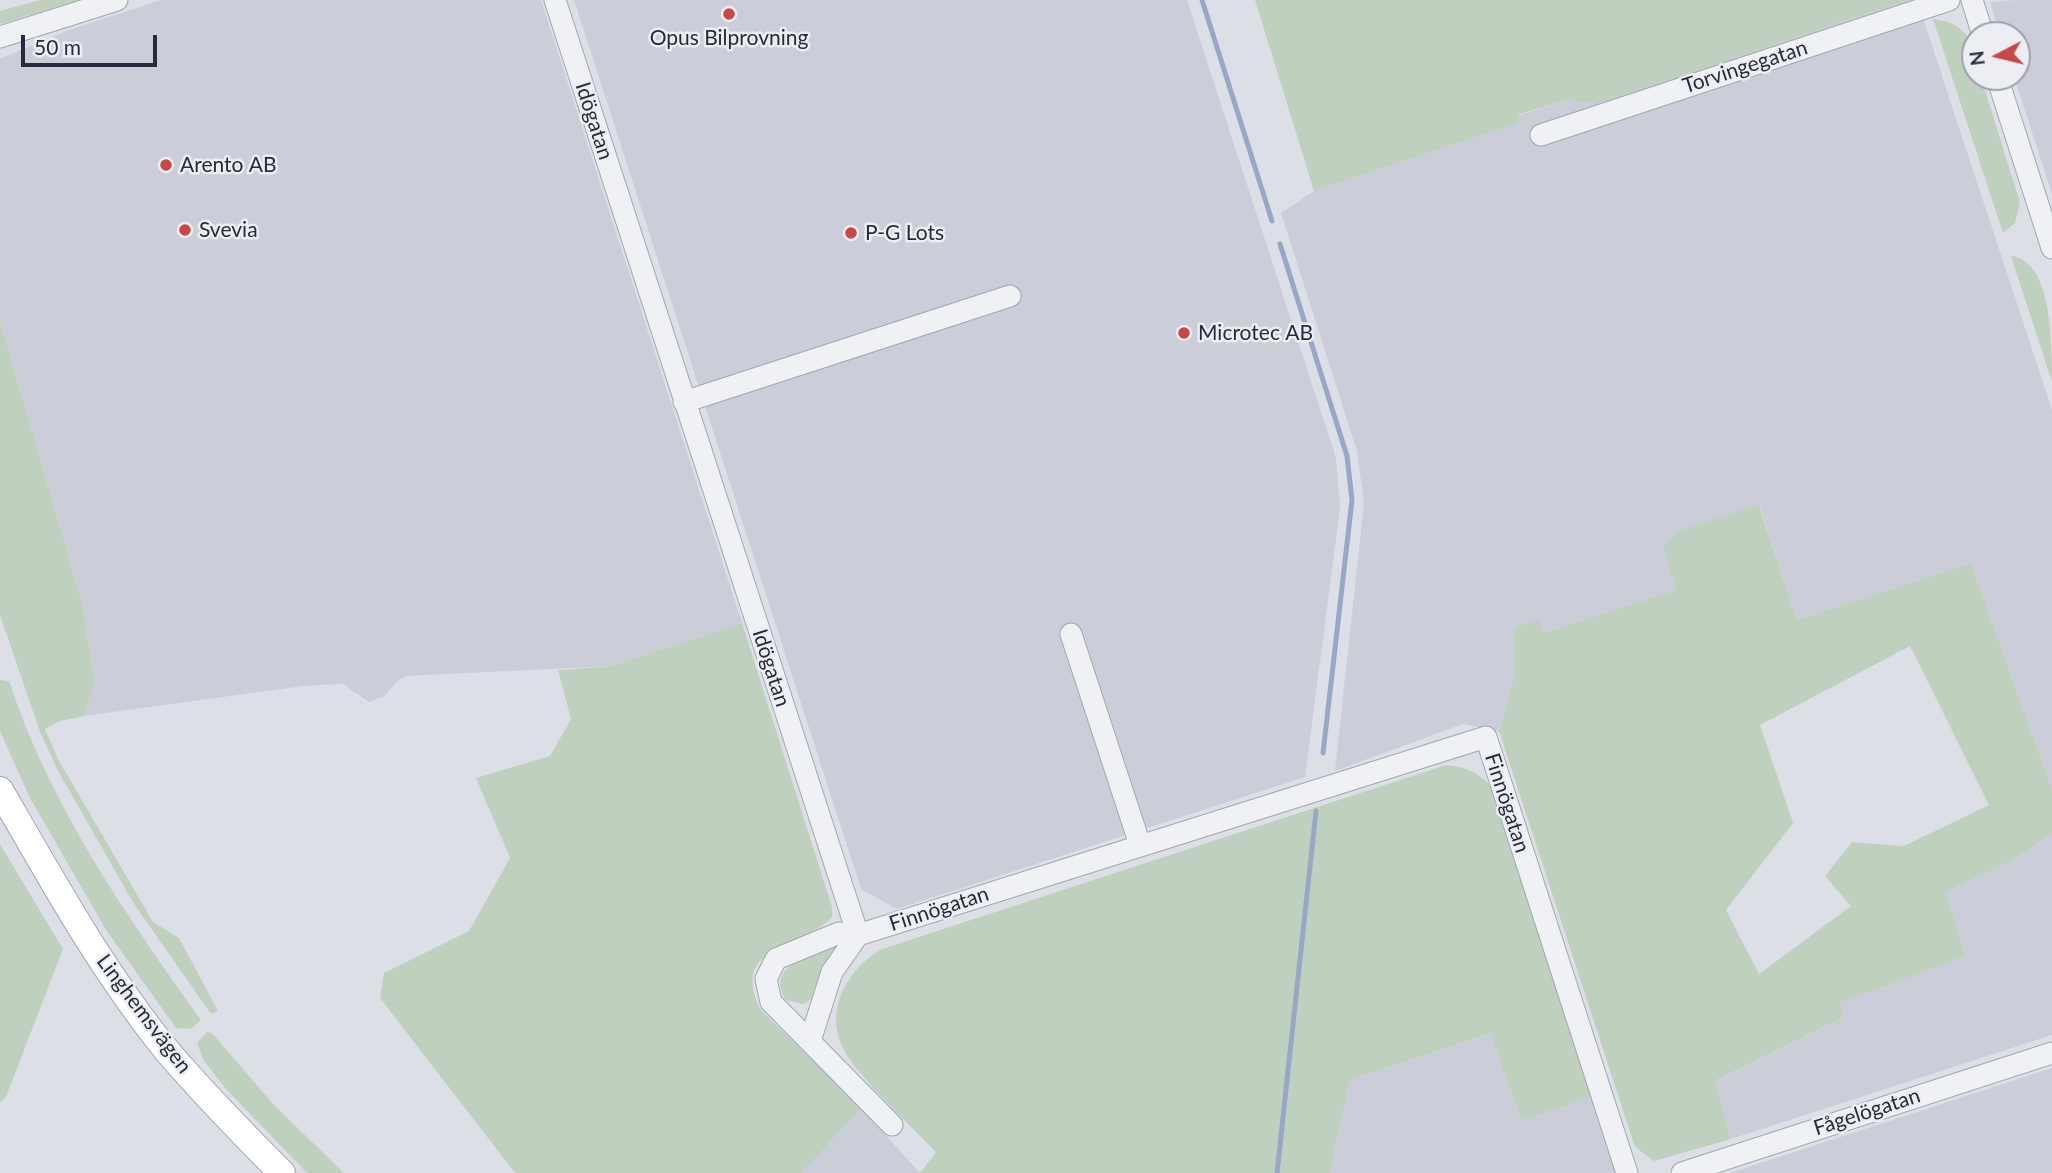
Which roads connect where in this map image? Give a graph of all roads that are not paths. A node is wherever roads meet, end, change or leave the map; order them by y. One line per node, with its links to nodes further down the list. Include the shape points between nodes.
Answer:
1 (117, 0): 6 (street)
2 (555, 0): 11 (street, Idögatan)
3 (1949, 0): 8 (street, Torvingegatan)
4 (1972, 0): 5 (street)
5 (1979, 21)
6 (0, 37)
7 (2002, 91): 9 (street)
8 (1541, 135)
9 (2052, 248)
10 (1010, 296): 11 (street)
11 (684, 402): 17 (street, Idögatan)
12 (1071, 634): 16 (street)
13 (0, 769): 15 (main road, Linghemsvägen)
14 (0, 790): 15 (main road, Linghemsvägen)
15 (28, 839): 21 (main road, Linghemsvägen, via 81,929 160,1040 220,1111)
16 (1140, 845): 17 (street, Finnögatan); 22 (street, Finnögatan, via 1486,737)
17 (858, 935): 18 (street, via 832,972); 18 (street, Finnögatan, via 839,933 810,944 776,959 769,969 766,979 771,1002)
18 (810, 1041): 20 (street, Finnögatan)
19 (2052, 1053): 23 (street, Fågelögatan)
20 (891, 1125)
21 (282, 1173)
22 (1627, 1173)
23 (1682, 1173)

